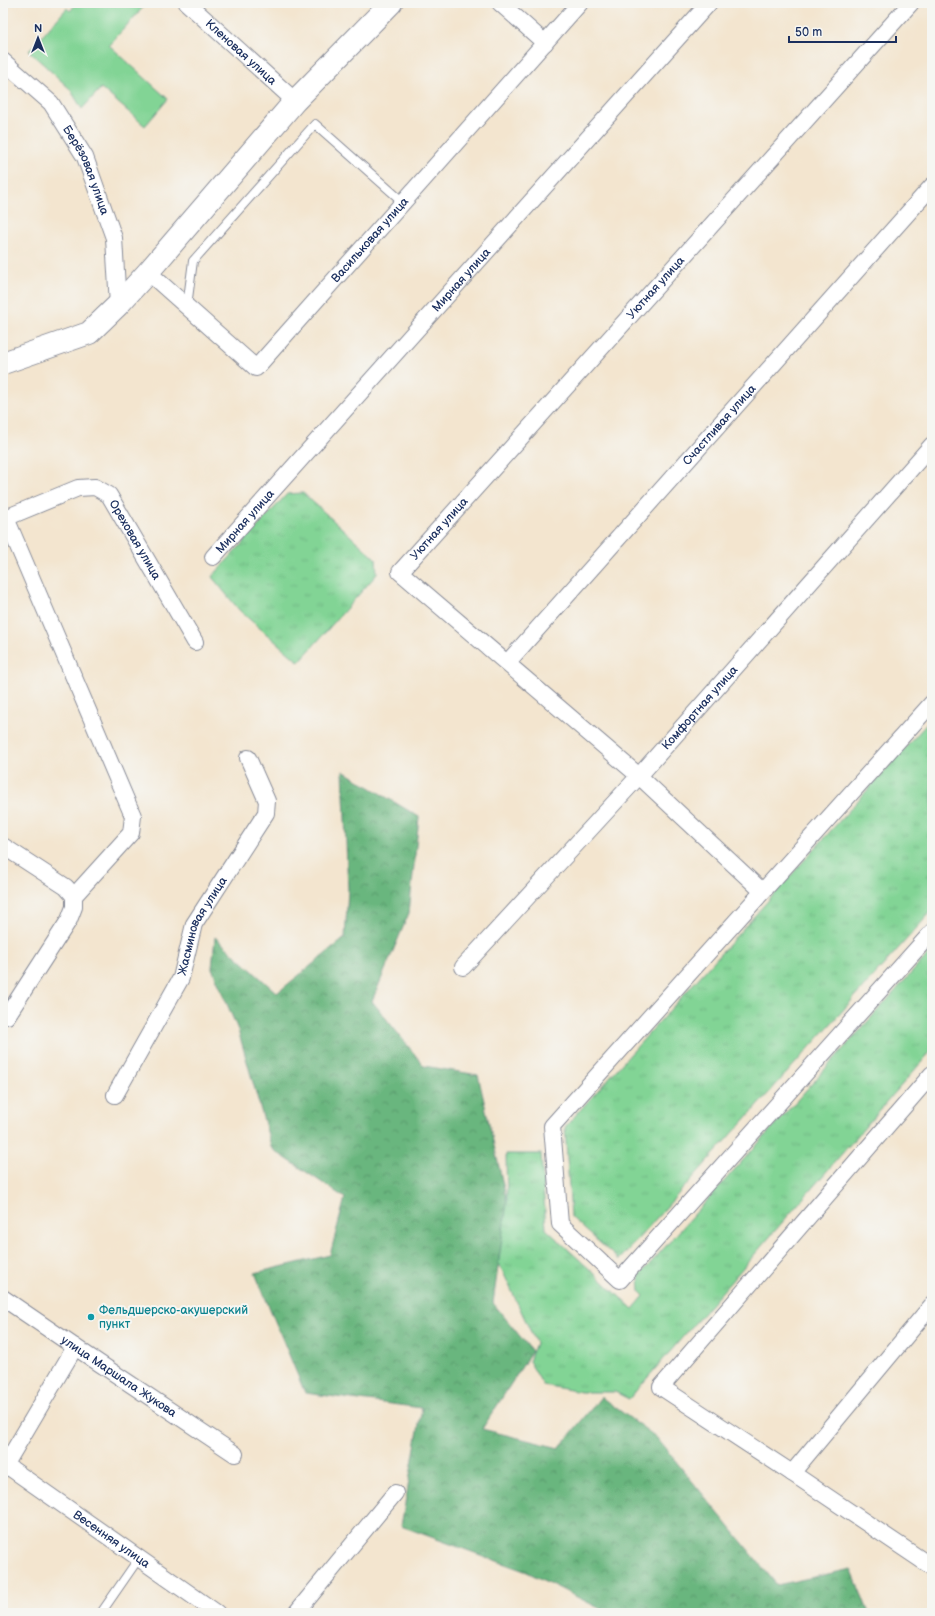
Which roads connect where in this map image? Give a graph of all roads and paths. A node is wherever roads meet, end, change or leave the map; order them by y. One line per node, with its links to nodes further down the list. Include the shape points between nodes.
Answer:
1 (187, 3): 9 (street, Кленовая улица)
2 (391, 3): 9 (street)
3 (500, 3): 7 (street)
4 (580, 3): 7 (street, Васильковая улица)
5 (709, 3): 18 (street, Мирная улица)
6 (911, 3): 20 (street, Уютная улица, via 400,572)
7 (545, 43): 11 (street, Васильковая улица)
8 (3, 61): 13 (street, Берёзовая улица, via 51,103 86,157 114,238)
9 (295, 101): 12 (street)
10 (932, 186): 20 (street, Счастливая улица)
11 (403, 202): 14 (street, Васильковая улица, via 256,368); 14 (lane, via 315,124 193,261)
12 (148, 272): 13 (street); 14 (street, Васильковая улица)
13 (118, 305): 15 (street, via 90,333)
14 (187, 306)
15 (3, 363)
16 (932, 445): 23 (street, Комфортная улица)
17 (5, 519): 19 (street, Ореховая улица, via 78,488 95,487 109,496); 26 (street, via 133,816 131,833)
18 (213, 557)
19 (195, 642)
20 (507, 663): 23 (street)
21 (932, 703): 25 (street)
22 (248, 758): 31 (street, Жасминовая улица, via 267,801 266,813 194,924 181,978)
23 (639, 776): 25 (street); 28 (street, Комфортная улица)
24 (3, 846): 26 (street, via 66,887)
25 (762, 891): 27 (street, via 552,1126 560,1224 620,1280)
26 (74, 896): 29 (street, via 74,907 69,920)
27 (932, 932)
28 (463, 967)
29 (7, 1016)
30 (932, 1074): 37 (street, via 661,1387)
31 (115, 1096)
32 (3, 1298): 34 (street, улица Маршала Жукова)
33 (930, 1312): 37 (street)
34 (75, 1348): 35 (street, улица Маршала Жукова); 36 (street)
35 (235, 1454)
36 (4, 1467): 39 (street, Весенняя улица)
37 (792, 1473): 40 (street)
38 (395, 1493): 43 (street)
39 (139, 1558): 41 (lane); 42 (street, Весенняя улица)
40 (932, 1567)
41 (101, 1613)
42 (217, 1613)
43 (296, 1613)

